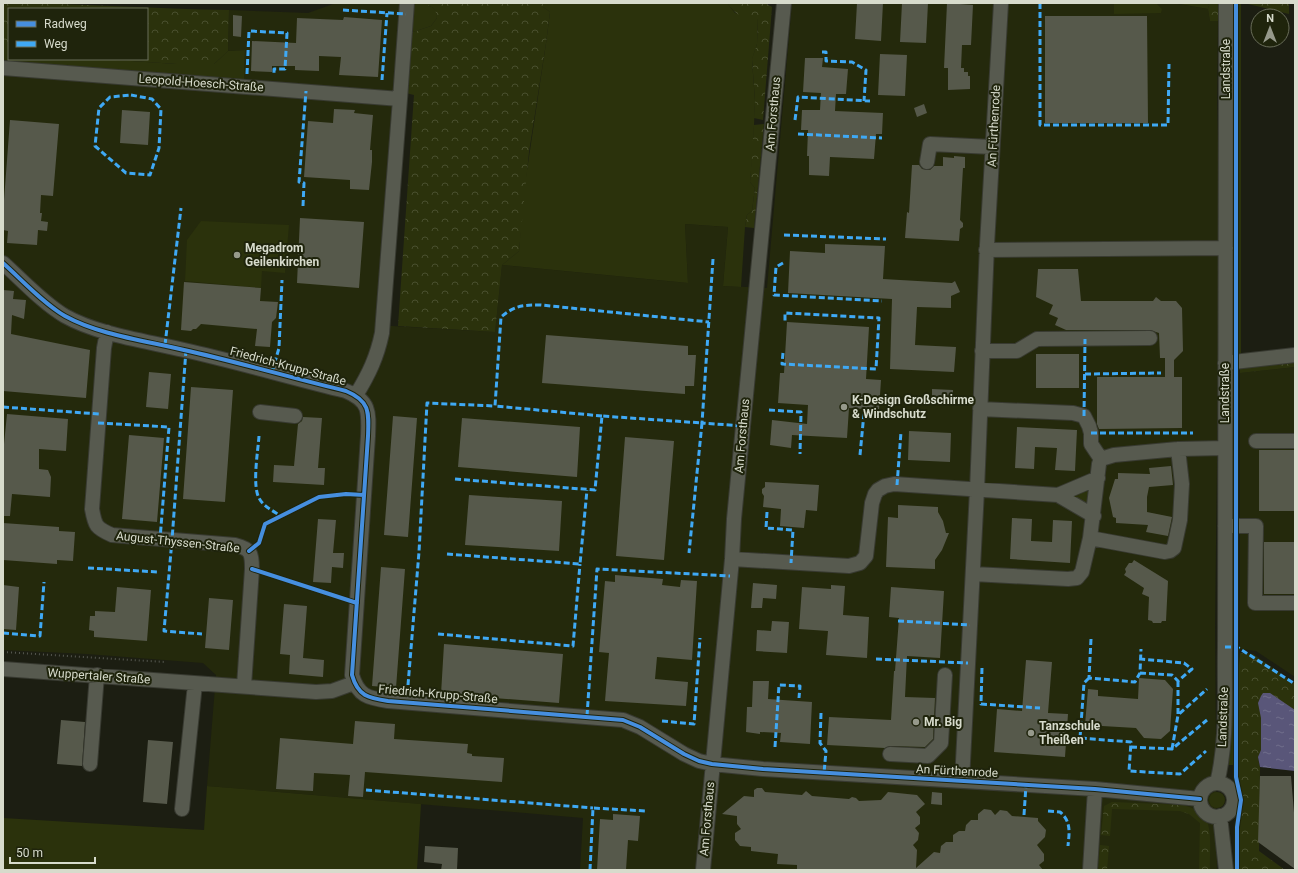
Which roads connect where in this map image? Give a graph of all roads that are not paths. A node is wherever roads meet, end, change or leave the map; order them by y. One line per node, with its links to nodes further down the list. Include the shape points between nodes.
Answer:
1 (407, 3): 6 (street)
2 (784, 3): 32 (street, Am Forsthaus, via 734,515)
3 (1001, 3): 7 (street, An Fürthenrode)
4 (1226, 3): 9 (street, Landstraße)
5 (3, 68): 6 (street, Leopold-Hoesch-Straße)
6 (400, 99): 17 (street, via 382,333 378,352 368,376)
7 (992, 147): 8 (street, via 930,144); 10 (street, An Fürthenrode)
8 (927, 162)
9 (1226, 248): 10 (street); 16 (street, Landstraße)
10 (986, 250): 14 (street, An Fürthenrode)
11 (3, 263): 12 (street, Friedrich-Krupp-Straße, via 65,316)
12 (107, 332): 17 (street, Friedrich-Krupp-Straße, via 346,390); 40 (street, August-Thyssen-Straße, via 92,509 95,522 100,530 112,535 235,545 250,552 252,568)
13 (1150, 338): 14 (street, via 1037,339 1017,351)
14 (982, 351): 18 (street, An Fürthenrode)
15 (1295, 355): 16 (street)
16 (1226, 363): 23 (street, Landstraße)
17 (356, 395): 38 (street, Friedrich-Krupp-Straße, via 367,408 368,415 352,675)
18 (980, 409): 25 (street, via 1073,413 1084,416 1090,426 1091,444); 27 (street, An Fürthenrode)
19 (260, 412): 20 (street)
20 (295, 416)
21 (1256, 441): 22 (street)
22 (1295, 441)
23 (1225, 448): 24 (street); 30 (street, Landstraße)
24 (1178, 449): 25 (street, via 1114,455); 31 (street, via 1182,484 1180,520 1174,548 1165,552)
25 (1101, 459): 26 (street)
26 (1098, 478): 28 (street); 29 (street)
27 (977, 490): 28 (street); 32 (street, via 894,484 878,490 872,503 866,556 860,563 849,566); 33 (street, An Fürthenrode)
28 (1058, 495): 29 (street)
29 (1094, 516): 31 (street)
30 (1225, 526): 34 (street, via 1256,526 1255,603); 45 (street, Landstraße, via 1224,735)
31 (1090, 538): 33 (street, via 1082,572 1077,578)
32 (732, 559): 43 (street, Am Forsthaus)
33 (973, 574): 44 (street, An Fürthenrode)
34 (1295, 603)
35 (3, 669): 36 (street, Wuppertaler Straße)
36 (97, 675): 39 (street, Wuppertaler Straße); 42 (street)
37 (945, 675): 41 (street, via 942,743 928,756)
38 (354, 683): 40 (street, via 332,691 316,692); 43 (street, Friedrich-Krupp-Straße, via 369,698 388,701 623,720 640,727 684,754)
39 (195, 684): 40 (street, Wuppertaler Straße); 48 (street)
40 (244, 686)
41 (890, 754)
42 (90, 764)
43 (712, 764): 44 (street, An Fürthenrode); 50 (street, Am Forsthaus)
44 (962, 781): 46 (street, An Fürthenrode)
45 (1217, 783): 47 (street, via 1205,788); 49 (street, via 1229,787 1234,798 1230,810)
46 (1095, 789): 47 (street, An Fürthenrode); 51 (street)
47 (1200, 800): 49 (street, via 1204,810 1214,816)
48 (182, 809)
49 (1220, 816): 52 (street)
50 (703, 870)
51 (1090, 870)
52 (1226, 870)

